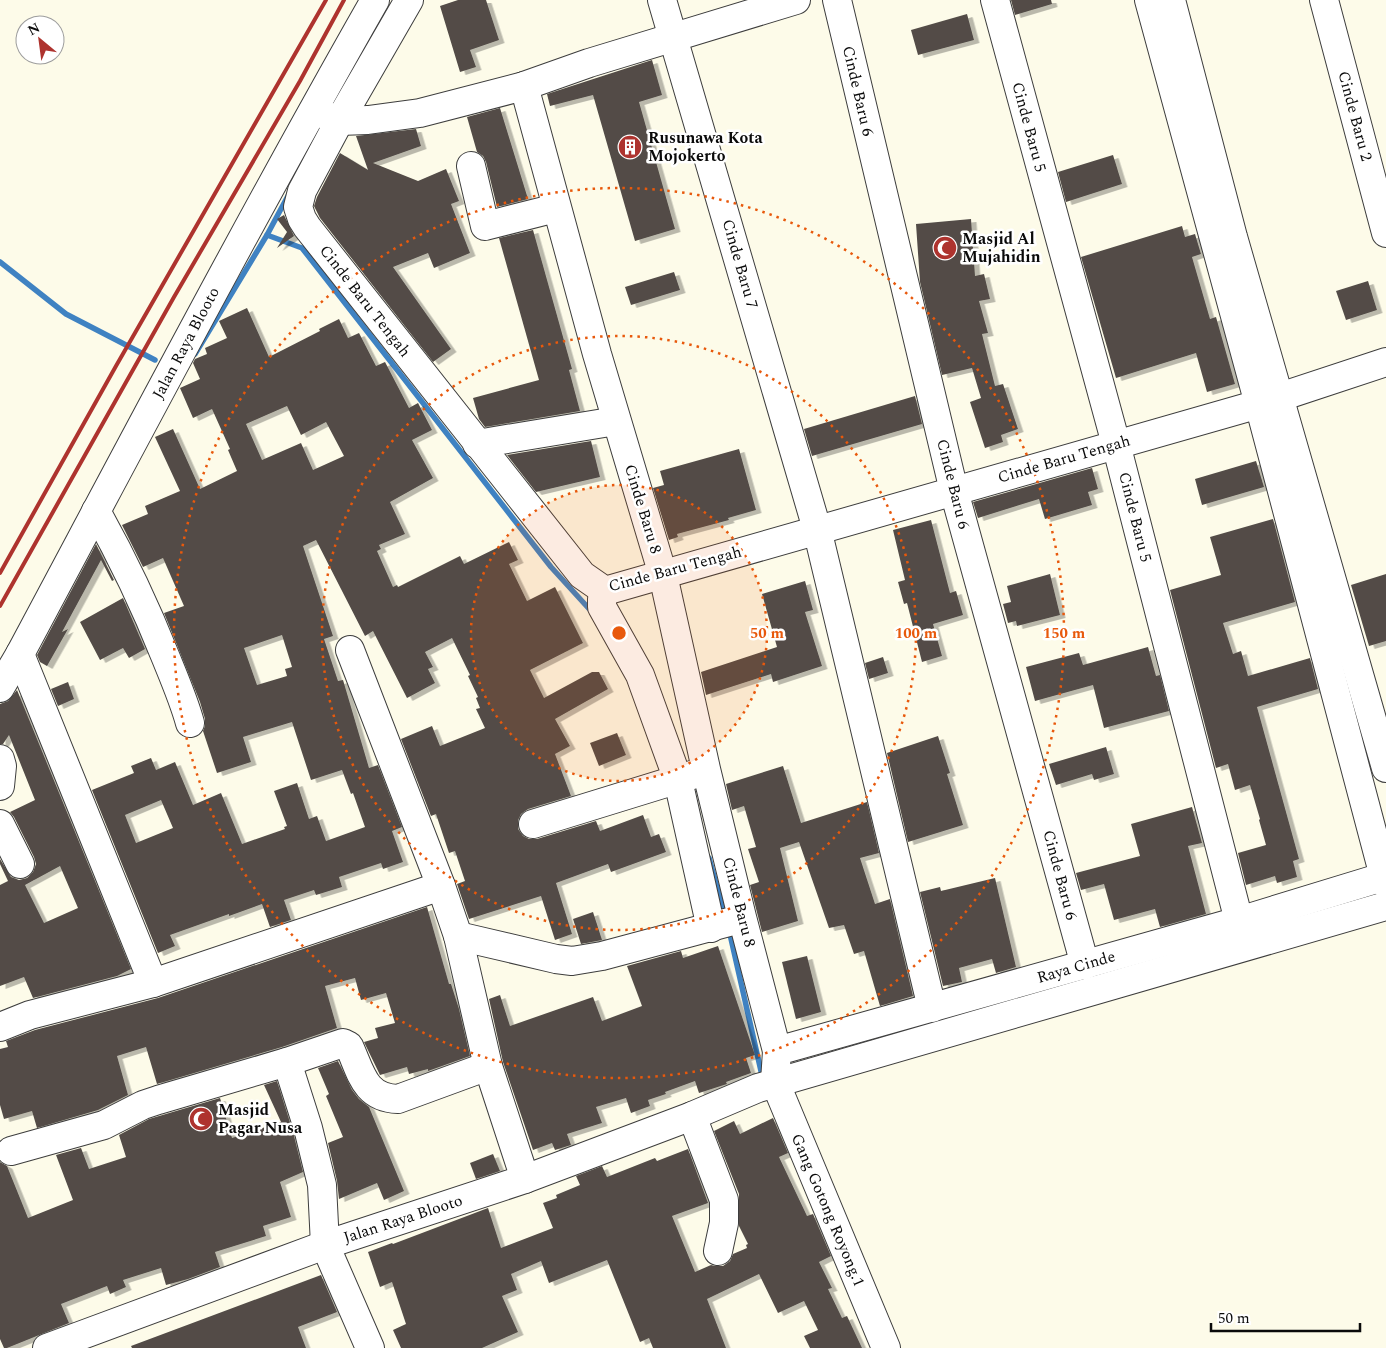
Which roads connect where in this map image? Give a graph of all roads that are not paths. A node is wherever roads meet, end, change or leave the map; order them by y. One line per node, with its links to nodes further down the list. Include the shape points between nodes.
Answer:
1 (375, 0): 12 (street, Jalan Raya Blooto)
2 (408, 0): 12 (street, Cinde Baru Tengah)
3 (662, 0): 10 (street, Cinde Baru 7)
4 (796, 0): 10 (street)
5 (836, 0): 21 (street, Cinde Baru 6)
6 (995, 0): 20 (street, Cinde Baru 5)
7 (1149, 0): 17 (street)
8 (1171, 0): 17 (street, via 1233,237)
9 (1324, 0): 15 (street, Cinde Baru 2)
10 (674, 36): 11 (street); 23 (street, Cinde Baru 7)
11 (524, 86): 12 (street, via 420,113 368,120); 14 (street, Cinde Baru 8)
12 (329, 117): 19 (street, Cinde Baru Tengah, via 299,199 302,219); 22 (street, Jalan Raya Blooto, via 174,363)
13 (471, 166): 14 (street, via 485,226)
14 (556, 208): 18 (street, Cinde Baru 8)
15 (1386, 233)
16 (1386, 362): 17 (street, Cinde Baru Tengah)
17 (1270, 400): 20 (street, Cinde Baru Tengah); 31 (street); 37 (street)
18 (616, 421): 19 (street); 24 (street, Cinde Baru 8)
19 (477, 444): 25 (street, Cinde Baru Tengah, via 582,575)
20 (1116, 444): 21 (street, Cinde Baru Tengah); 39 (street, Cinde Baru 5)
21 (954, 491): 23 (street, Cinde Baru Tengah); 42 (street, Cinde Baru 6)
22 (96, 511): 27 (street, Jalan Raya Blooto); 29 (street, via 152,622)
23 (818, 529): 24 (street, Cinde Baru Tengah); 44 (street, Cinde Baru 7)
24 (664, 575): 25 (street, Cinde Baru Tengah); 32 (street, Cinde Baru 8)
25 (605, 591): 32 (street, via 602,607)
26 (350, 650): 38 (street)
27 (20, 654): 28 (street, Jalan Raya Blooto); 43 (street)
28 (0, 688)
29 (190, 723)
30 (0, 759): 33 (street)
31 (1386, 768)
32 (691, 775): 35 (street); 40 (street, Cinde Baru 8)
33 (0, 786)
34 (0, 824): 36 (street)
35 (533, 824)
36 (20, 864)
37 (1385, 885): 39 (street, Raya Cinde); 48 (street, Raya Cinde)
38 (441, 886): 41 (street); 43 (street)
39 (1239, 920): 42 (street, Raya Cinde)
40 (726, 923): 41 (street, via 572,961); 48 (street, Cinde Baru 8)
41 (458, 936): 47 (street)
42 (1084, 965): 44 (street, Raya Cinde)
43 (154, 983): 45 (street, via 46,1011)
44 (932, 1008): 48 (street, Raya Cinde)
45 (0, 1027)
46 (287, 1062): 47 (street, via 345,1043 368,1088 377,1095 398,1099); 50 (street, via 143,1105 104,1125); 52 (street, via 308,1128)
47 (488, 1066): 51 (street)
48 (772, 1073): 49 (street, Jalan Raya Blooto); 58 (street, Gang Gotong Royong.1)
49 (692, 1116): 51 (street, Jalan Raya Blooto); 53 (street, via 724,1200 724,1223)
50 (11, 1151)
51 (525, 1179): 52 (street, Jalan Raya Blooto)
52 (332, 1242): 54 (street, Jalan Raya Blooto); 56 (street); 57 (street)
53 (718, 1251)
54 (85, 1342): 55 (street, Jalan Raya Blooto)
55 (47, 1348)
56 (370, 1348)
57 (389, 1348)
58 (886, 1348)

